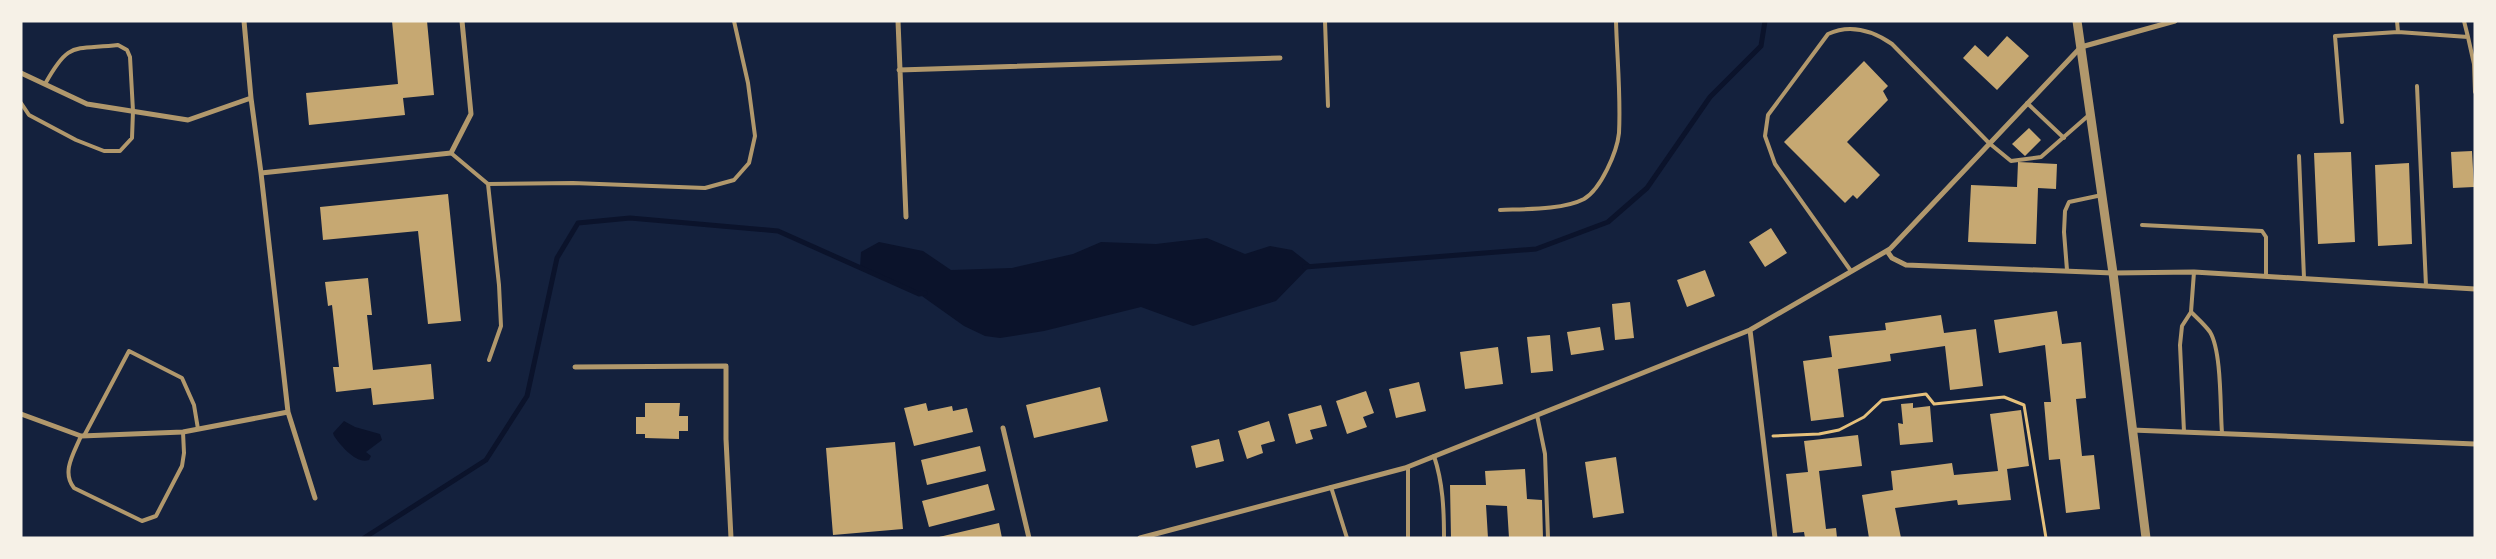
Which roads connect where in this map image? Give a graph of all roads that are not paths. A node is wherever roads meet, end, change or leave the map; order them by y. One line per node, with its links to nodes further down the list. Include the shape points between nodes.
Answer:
1 (244, 21): 20 (street)
2 (462, 21): 29 (street, via 471,114)
3 (734, 21): 32 (lane, via 748,83 755,136 749,163 734,180 705,188 573,183)
4 (898, 21): 15 (street)
5 (1325, 21): 23 (lane)
6 (1616, 21): 34 (lane, via 1619,134 1602,180 1584,198 1548,208)
7 (2077, 21): 13 (street)
8 (2175, 21): 13 (street)
9 (2397, 21): 11 (lane)
10 (2464, 21): 12 (lane)
11 (2398, 32): 12 (lane); 26 (lane, via 2335,36)
12 (2468, 37): 19 (lane, via 2474,64)
13 (2081, 47): 22 (street); 25 (street)
14 (1280, 58): 15 (street)
15 (899, 70): 35 (street)
16 (21, 73): 17 (street)
17 (45, 84): 24 (street, via 87,104); 24 (lane, via 66,52 118,45 127,50 130,57)
18 (2418, 86): 44 (lane)
19 (2475, 92)
20 (251, 98): 24 (street, via 188,120); 31 (street)
21 (21, 103): 24 (lane, via 29,115 104,151 120,151 132,138)
22 (2027, 103): 27 (lane); 28 (street)
23 (1328, 106)
24 (133, 111)
25 (2090, 114): 27 (lane); 33 (street)
26 (2342, 122)
27 (2064, 138): 28 (lane, via 2041,158 2011,161)
28 (1989, 143): 37 (street); 39 (lane, via 1892,44 1878,35 1839,29 1828,34 1768,115 1765,136 1775,164)
29 (451, 153): 31 (street); 32 (lane)
30 (2299, 156): 43 (lane)
31 (261, 173): 50 (street)
32 (488, 184): 48 (lane, via 501,326)
33 (2102, 195): 38 (lane, via 2069,202 2064,232); 41 (street)
34 (1500, 210)
35 (906, 217)
36 (2142, 225): 42 (lane, via 2262,231 2266,237)
37 (1886, 251): 38 (street, via 1906,265); 39 (street)
38 (2067, 270): 41 (street)
39 (1850, 271): 47 (street)
40 (2194, 272): 41 (street); 42 (street); 46 (lane)
41 (2113, 273): 55 (street)
42 (2266, 276): 43 (street)
43 (2304, 278): 44 (street)
44 (2426, 286): 45 (street)
45 (2475, 289)
46 (2191, 312): 57 (lane, via 2182,326 2180,346); 58 (lane, via 2211,333 2214,344)
47 (1750, 330): 52 (street); 72 (street)
48 (489, 360)
49 (575, 367): 65 (street, via 726,366)
50 (288, 412): 54 (street); 64 (street)
51 (21, 414): 59 (street)
52 (1537, 415): 61 (street); 71 (lane, via 1545,454)
53 (1003, 428): 66 (street)
54 (198, 429): 56 (street); 59 (lane, via 194,405 182,378 128,351)
55 (2132, 430): 57 (street); 73 (street)
56 (183, 432): 59 (street); 59 (lane, via 182,466 156,516 142,521 70,484 68,469)
57 (2184, 432): 58 (street)
58 (2222, 433): 60 (street)
59 (82, 436)
60 (2475, 444)
61 (1434, 456): 62 (street); 70 (lane, via 1444,511)
62 (1408, 467): 63 (street); 69 (lane)
63 (1331, 487): 67 (street); 68 (lane)
64 (314, 498)
65 (731, 538)
66 (1029, 538)
67 (1140, 538)
68 (1347, 538)
69 (1408, 538)
70 (1444, 538)
71 (1548, 538)
72 (1775, 538)
73 (2146, 538)

